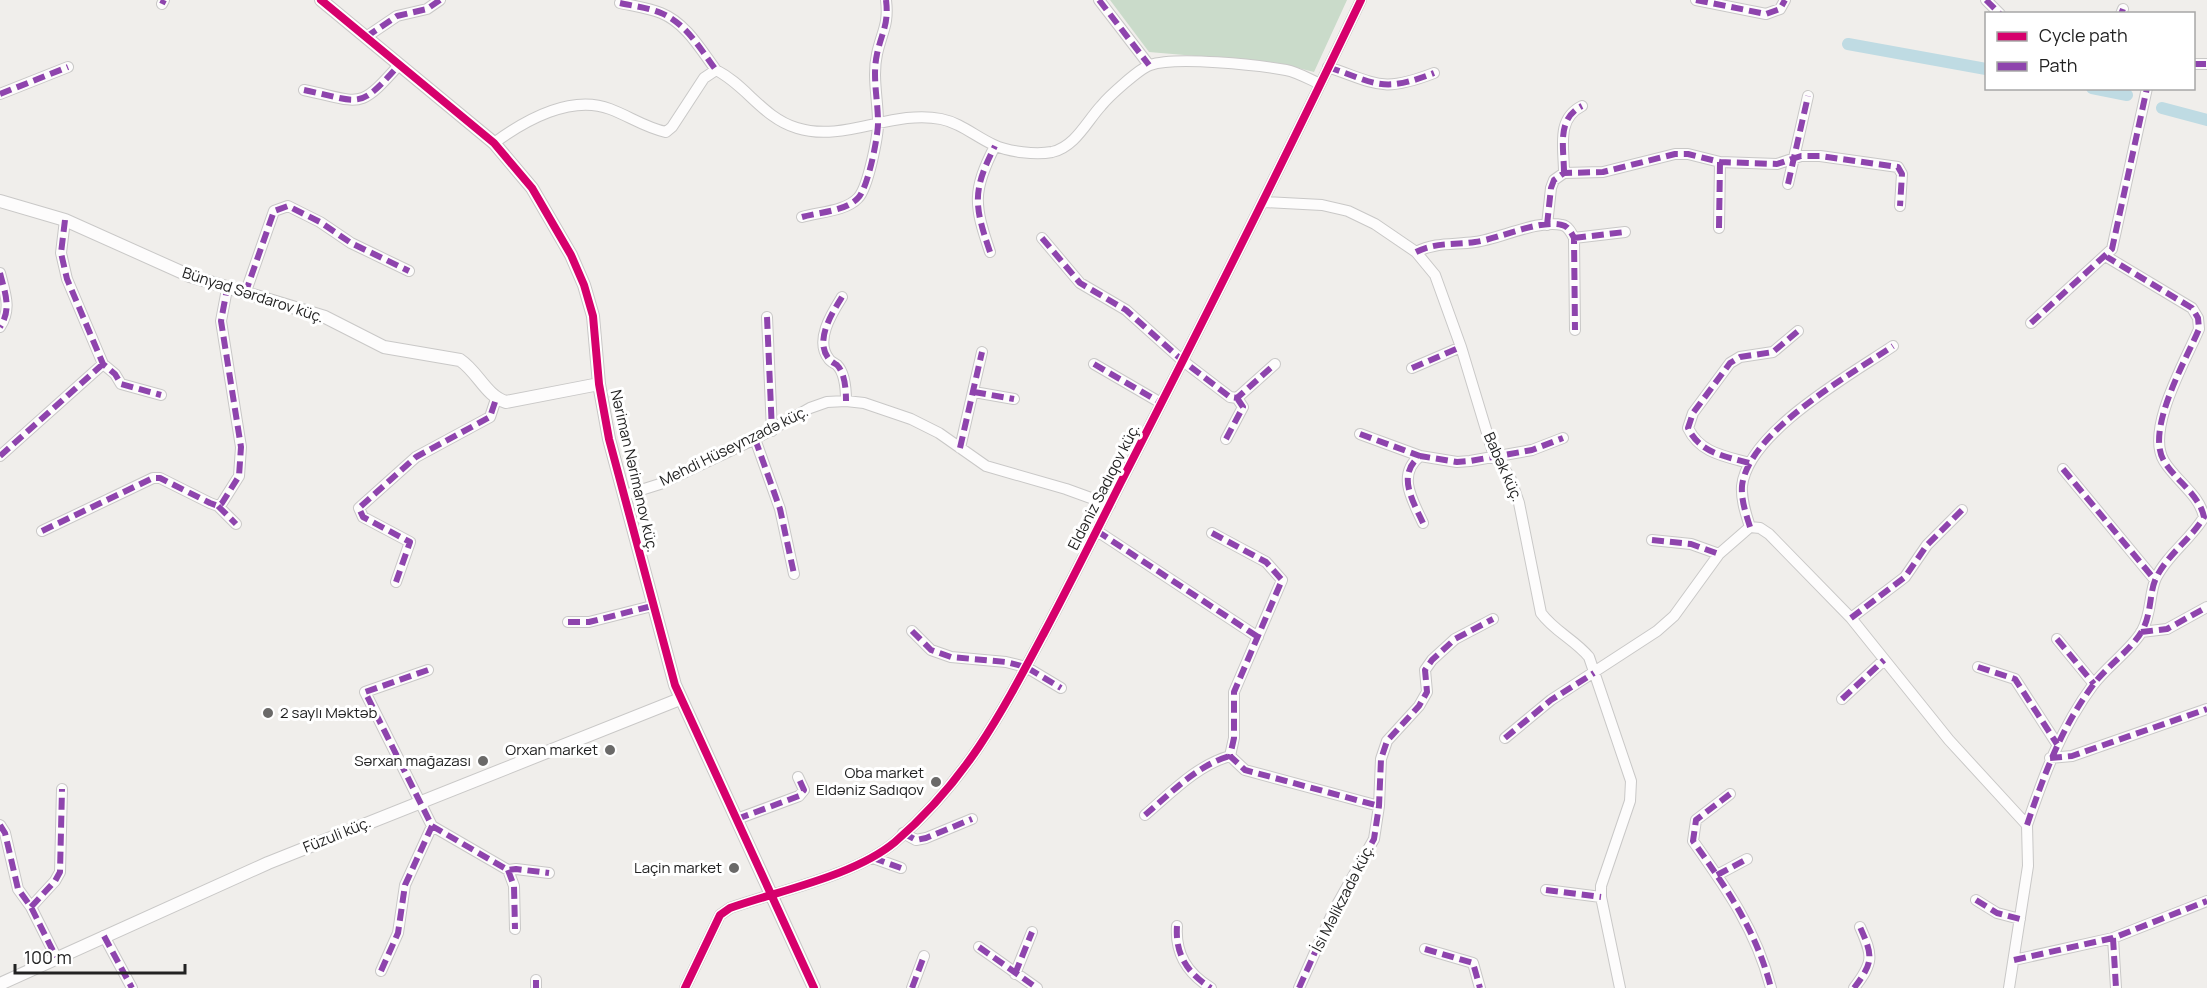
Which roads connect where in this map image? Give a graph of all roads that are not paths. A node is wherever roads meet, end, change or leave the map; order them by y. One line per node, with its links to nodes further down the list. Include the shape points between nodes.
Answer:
1 (321, 0): 9 (street, Nəriman Nərimanov küç.)
2 (440, 0): 9 (street, via 428,9 397,16)
3 (886, 0): 22 (street, via 888,19 877,54)
4 (1099, 0): 11 (street)
5 (1361, 0): 13 (street, Eldəniz Sadıqov küç.)
6 (1696, 0): 7 (street, via 1766,14 1780,9)
7 (1785, 0)
8 (620, 3): 14 (street, via 674,20)
9 (366, 37): 10 (street, Nəriman Nərimanov küç.)
10 (399, 65): 17 (street, via 371,96 358,101); 23 (street, Nəriman Nərimanov küç.)
11 (1149, 65): 16 (street, via 1178,62 1288,70); 24 (street, via 1102,104 1074,140 1054,152 1023,152)
12 (68, 67): 19 (street)
13 (1328, 67): 15 (street, via 1385,87); 16 (street, Eldəniz Sadıqov küç.)
14 (716, 70): 22 (street, via 771,115 798,129 837,131); 23 (street, via 704,78 666,132 590,104 536,118)
15 (1434, 73)
16 (1320, 84): 30 (street, Eldəniz Sadıqov küç.)
17 (304, 90)
18 (2147, 90): 41 (street, via 2117,236)
19 (0, 94)
20 (1808, 96): 25 (street)
21 (1582, 106): 27 (street, via 1565,120)
22 (878, 124): 24 (street, via 916,117 942,119); 32 (street, via 860,196 850,205)
23 (494, 143): 60 (street, Nəriman Nərimanov küç., via 532,188 571,255 593,316)
24 (995, 146): 39 (street, via 977,188 977,216)
25 (1794, 158): 26 (street, via 1777,164); 28 (street); 31 (street, via 1820,156 1898,167 1902,174)
26 (1720, 162): 27 (street, via 1675,154 1603,172); 35 (street)
27 (1564, 173): 34 (street, via 1551,188)
28 (1788, 184)
29 (0, 201): 33 (street, Bünyad Sərdarov küç.)
30 (1264, 202): 40 (street, Babək küç., via 1322,205 1348,211); 55 (street, Eldəniz Sadıqov küç.)
31 (1900, 206)
32 (802, 217)
33 (65, 220): 44 (street, Bünyad Sərdarov küç.); 56 (street, via 61,254 67,279)
34 (1547, 225): 38 (street, via 1562,225); 40 (street, via 1475,242 1444,243)
35 (1719, 228)
36 (1625, 232): 38 (street)
37 (1042, 238): 55 (street, via 1080,283 1126,310)
38 (1574, 238): 50 (street)
39 (990, 252)
40 (1416, 252): 53 (street, Babək küç., via 1435,275)
41 (2107, 256): 48 (street); 83 (street, via 2192,309 2198,318 2199,329 2162,416 2158,440 2163,460 2202,506)
42 (409, 272): 45 (street, via 288,206 274,211)
43 (0, 273): 49 (street, via 8,304 7,317)
44 (227, 289): 45 (street, Bünyad Sərdarov küç.); 81 (street, via 221,321 241,463 239,476)
45 (245, 294): 64 (street, Bünyad Sərdarov küç., via 325,317 384,347 460,360)
46 (842, 297): 66 (street, via 826,323 823,348 843,374)
47 (767, 317): 68 (street)
48 (2031, 323)
49 (0, 327)
50 (1575, 330)
51 (1798, 331): 77 (street, via 1773,352 1740,357 1730,363 1693,413 1688,428 1699,444)
52 (1893, 346): 77 (street, via 1805,405 1760,445)
53 (1461, 347): 59 (street); 76 (street, Babək küç.)
54 (982, 352): 61 (street)
55 (1183, 361): 63 (street); 67 (street, Eldəniz Sadıqov küç.)
56 (103, 364): 62 (street, via 121,384); 74 (street)
57 (1094, 364): 67 (street)
58 (1275, 364): 63 (street)
59 (1412, 369)
60 (599, 384): 64 (street, via 515,402); 79 (street, Nəriman Nərimanov küç.)
61 (974, 393): 65 (street); 73 (street)
62 (161, 395)
63 (1237, 398): 71 (street, via 1243,407)
64 (496, 399): 94 (street, via 490,417 416,457 359,508 363,517 410,542)
65 (1014, 399)
66 (846, 401): 68 (street, Mehdi Hüseynzadə küç., via 810,408); 73 (street, Mehdi Hüseynzadə küç., via 911,419)
67 (1161, 403): 80 (street, Eldəniz Sadıqov küç.)
68 (772, 431): 72 (street, Mehdi Hüseynzadə küç.)
69 (1360, 434): 75 (street)
70 (1563, 438): 76 (street, via 1532,450)
71 (1226, 439)
72 (755, 440): 79 (street, Mehdi Hüseynzadə küç., via 660,484); 92 (street, via 780,509)
73 (960, 448): 80 (street, Mehdi Hüseynzadə küç., via 996,470)
74 (0, 456)
75 (1420, 456): 76 (street, via 1457,462); 84 (street, via 1412,462 1407,488)
76 (1494, 456): 108 (street, Babək küç., via 1509,477 1519,503 1541,613 1589,657)
77 (1749, 463): 86 (street, via 1742,486)
78 (2063, 469): 93 (street)
79 (625, 495): 95 (street, Nəriman Nərimanov küç.)
80 (1110, 505): 88 (street, Eldəniz Sadıqov küç.)
81 (218, 506): 85 (street); 87 (street, via 153,477)
82 (1962, 510): 97 (street, via 1927,545 1905,577)
83 (2206, 517): 93 (street)
84 (1423, 523)
85 (236, 524)
86 (1750, 526): 91 (street); 97 (street, via 1769,534)
87 (42, 531)
88 (1097, 531): 102 (street); 105 (street, Eldəniz Sadıqov küç.)
89 (1212, 533): 102 (street, via 1266,562 1282,580)
90 (1652, 540): 91 (street, via 1692,544)
91 (1719, 554): 108 (street, via 1674,616)
92 (794, 574)
93 (2155, 580): 101 (street, via 2152,605)
94 (396, 582)
95 (652, 606): 99 (street, via 589,622); 111 (street, Nəriman Nərimanov küç.)
96 (2207, 607): 101 (street, via 2166,629)
97 (1851, 618): 104 (street)
98 (1493, 619): 122 (street, İsi Məlikzadə küç., via 1455,639 1425,670 1427,692 1387,741 1381,759)
99 (568, 622)
100 (912, 631): 105 (street, via 931,650 941,654)
101 (2141, 632): 109 (street)
102 (1258, 637): 116 (street, via 1234,692)
103 (2057, 639): 109 (street)
104 (1884, 660): 112 (street); 127 (street, via 1949,740)
105 (1026, 667): 110 (street); 129 (street, Eldəniz Sadıqov küç., via 968,766)
106 (1978, 667): 115 (street, via 2015,679)
107 (428, 669): 121 (street, via 365,692)
108 (1594, 673): 114 (street, via 1551,700); 138 (street, Babək küç., via 1631,781 1630,801)
109 (2094, 684): 115 (street)
110 (1061, 688)
111 (680, 699): 121 (street, Füzuli küç.); 124 (street, Nəriman Nərimanov küç.)
112 (1842, 699)
113 (2207, 710): 117 (street, via 2072,756)
114 (1505, 738)
115 (2057, 744): 117 (street)
116 (1230, 756): 122 (street, via 1245,770); 123 (street, via 1215,760)
117 (2050, 758): 127 (street)
118 (798, 777): 124 (street, via 804,790 799,796)
119 (62, 789): 141 (street, via 60,872)
120 (1730, 794): 135 (street, via 1696,820 1693,829 1693,841)
121 (420, 801): 128 (street); 147 (street, Füzuli küç.)
122 (1379, 806): 163 (street, İsi Məlikzadə küç., via 1374,839)
123 (1144, 815)
124 (737, 819): 137 (street, Nəriman Nərimanov küç.)
125 (972, 819): 129 (street, via 916,840)
126 (0, 825): 141 (street, via 18,889)
127 (2027, 825): 142 (street, via 2028,866)
128 (432, 826): 133 (street); 154 (street, via 405,885 398,933)
129 (903, 833): 130 (street, Eldəniz Sadıqov küç.)
130 (873, 858): 132 (street); 137 (street, Eldəniz Sadıqov küç.)
131 (1747, 859): 135 (street)
132 (901, 868)
133 (507, 870): 134 (street); 145 (street, via 514,886)
134 (549, 873)
135 (1717, 875): 166 (street, via 1748,924 1762,954)
136 (1546, 890): 138 (street)
137 (772, 893): 158 (street, Eldəniz Sadıqov küç., via 720,915); 159 (street, Nəriman Nərimanov küç.)
138 (1601, 897): 165 (street)
139 (1976, 900): 142 (street, via 1997,913)
140 (2207, 901): 148 (street)
141 (31, 907): 152 (street)
142 (2020, 919): 153 (street)
143 (1178, 926): 162 (street, via 1176,941 1186,967)
144 (1860, 927): 167 (street, via 1871,961)
145 (515, 929)
146 (1032, 932): 155 (street)
147 (104, 936): 152 (street, Füzuli küç.); 157 (street)
148 (2113, 938): 153 (street); 169 (street)
149 (979, 946): 155 (street)
150 (1425, 949): 164 (street, via 1473,963)
151 (924, 956): 160 (street)
152 (56, 957): 156 (street, Füzuli küç.)
153 (2014, 960): 168 (street)
154 (381, 971)
155 (1015, 974): 161 (street)
156 (0, 984)
157 (132, 988)
158 (685, 988)
159 (814, 988)
160 (912, 988)
161 (1036, 988)
162 (1211, 988)
163 (1299, 988)
164 (1480, 988)
165 (1620, 988)
166 (1771, 988)
167 (1854, 988)
168 (2008, 988)
169 (2116, 988)

